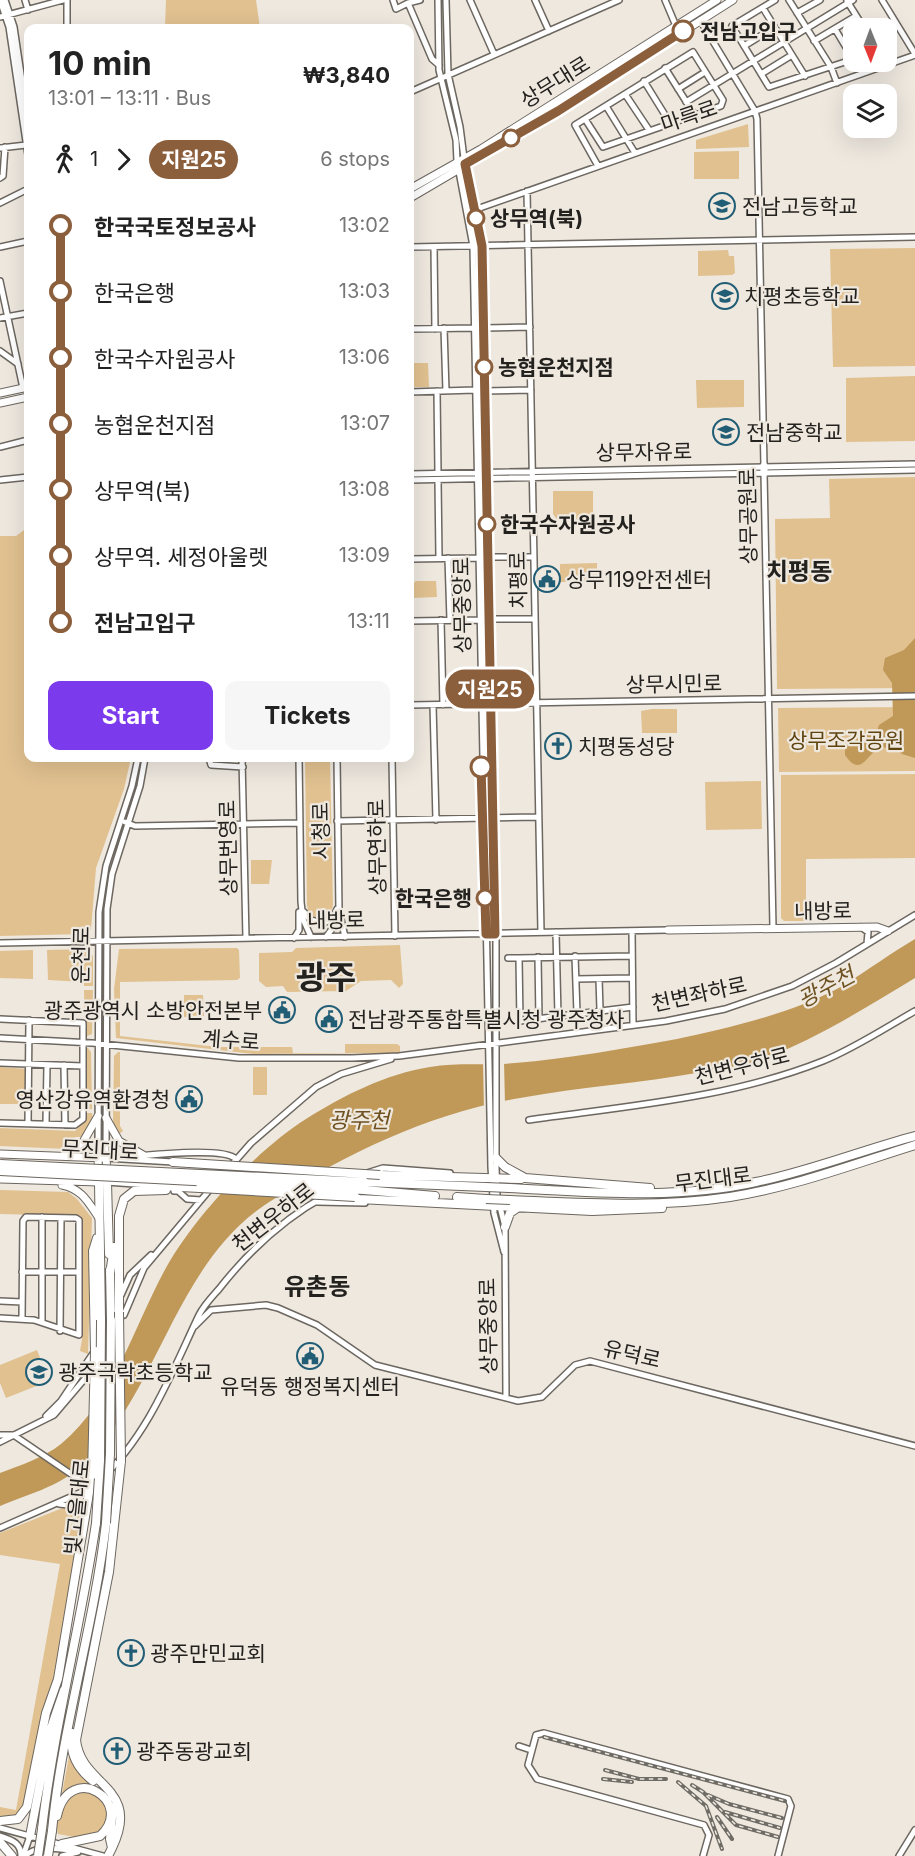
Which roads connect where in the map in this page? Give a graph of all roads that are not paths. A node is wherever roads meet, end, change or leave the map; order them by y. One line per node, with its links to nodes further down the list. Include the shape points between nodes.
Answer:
1 (0, 0): 24 (street)
2 (5, 0): 24 (street)
3 (25, 0): 22 (street)
4 (65, 0): 22 (street); 27 (street)
5 (393, 0): 20 (street, via 396,9)
6 (420, 0): 20 (street)
7 (438, 0): 42 (street)
8 (446, 0): 47 (street)
9 (470, 0): 37 (street)
10 (535, 0): 32 (street)
11 (619, 0): 32 (street)
12 (665, 0): 28 (street)
13 (717, 0): 26 (main road, 상무대로)
14 (733, 0): 26 (main road, 상무대로)
15 (775, 0): 21 (street)
16 (789, 0): 23 (street)
17 (820, 0): 23 (street)
18 (882, 0): 39 (street)
19 (849, 1): 25 (street); 30 (street)
20 (408, 3): 42 (street, via 432,58)
21 (763, 8): 29 (street); 36 (street, via 732,26)
22 (28, 10): 24 (street)
23 (798, 14): 30 (street)
24 (6, 16): 56 (street); 65 (street)
25 (856, 16): 31 (street)
26 (698, 17): 28 (main road, 상무대로); 46 (street, 상무공원로); 70 (main road, 상무대로, via 558,111)
27 (67, 24)
28 (676, 26): 70 (main road, 상무대로)
29 (775, 27): 33 (street); 36 (street)
30 (806, 27): 33 (street); 34 (street)
31 (835, 30): 34 (street); 35 (street)
32 (549, 31): 37 (street)
33 (783, 41): 38 (street); 40 (street)
34 (814, 41): 43 (street)
35 (843, 43)
36 (744, 46): 40 (street)
37 (494, 54): 47 (street)
38 (792, 55): 48 (street); 49 (street)
39 (915, 55): 52 (street, 마륵로)
40 (753, 60): 46 (street); 48 (street)
41 (843, 63): 43 (street)
42 (439, 65): 50 (street)
43 (831, 67): 49 (street); 52 (street)
44 (665, 68): 45 (street, via 693,52); 51 (street); 54 (street)
45 (705, 72): 53 (street); 54 (street)
46 (733, 73): 53 (street); 60 (street, 상무공원로)
47 (448, 74): 50 (street); 70 (street, via 462,134)
48 (761, 74): 49 (street, via 769,87)
49 (805, 76)
50 (441, 77): 55 (street); 70 (street)
51 (644, 81): 57 (street); 63 (street)
52 (837, 83): 60 (street, 마륵로)
53 (714, 85): 58 (street); 61 (street, via 723,100 721,106)
54 (678, 88): 58 (street)
55 (414, 90)
56 (24, 92)
57 (625, 94): 59 (street); 64 (street)
58 (686, 102): 61 (street)
59 (606, 106): 62 (street); 66 (street)
60 (755, 111): 69 (street, 마륵로); 80 (street, 상무공원로)
61 (694, 114): 63 (street)
62 (585, 119): 66 (street, via 603,147); 71 (street, via 574,127)
63 (670, 123): 64 (street)
64 (648, 130): 66 (street)
65 (24, 132)
66 (627, 138): 69 (street)
67 (24, 145): 68 (street)
68 (3, 148): 72 (street)
69 (636, 153): 71 (street, 마륵로)
70 (461, 163): 73 (main road, 상무대로); 76 (main road, 상무대로); 78 (street, 상무중앙로); 83 (street, 상무중앙로)
71 (598, 166): 75 (street, 마륵로)
72 (0, 178)
73 (414, 187)
74 (24, 191): 77 (street)
75 (527, 191): 78 (street, 마륵로); 82 (street, 치평로)
76 (414, 195)
77 (0, 203)
78 (474, 210): 84 (street, 상무중앙로)
79 (915, 237): 80 (street)
80 (759, 240): 82 (street); 115 (street, 상무공원로)
81 (24, 242): 85 (street)
82 (528, 245): 84 (street); 92 (street, 치평로)
83 (473, 246): 84 (street); 87 (street); 94 (street, 상무중앙로)
84 (482, 246): 95 (street, 상무중앙로)
85 (0, 247)
86 (414, 247): 87 (street)
87 (434, 247): 97 (street)
88 (0, 285): 90 (street)
89 (24, 314): 90 (street)
90 (8, 317): 91 (street); 99 (street)
91 (0, 318)
92 (530, 327): 95 (street); 103 (street, 치평로)
93 (444, 328): 94 (street); 97 (street); 105 (street)
94 (474, 328): 102 (street, 상무중앙로)
95 (484, 328): 106 (street, 상무중앙로)
96 (414, 329): 97 (street)
97 (435, 329)
98 (0, 351): 99 (street)
99 (18, 363): 100 (street)
100 (24, 381)
101 (24, 387): 108 (main road)
102 (476, 390): 105 (street); 118 (street, 상무중앙로)
103 (531, 390): 106 (street); 114 (street, 치평로)
104 (437, 391): 105 (street); 107 (street); 119 (street)
105 (446, 391)
106 (484, 391): 117 (street, 상무중앙로)
107 (414, 392)
108 (0, 393)
109 (24, 400): 110 (main road)
110 (0, 403)
111 (24, 441): 112 (street)
112 (0, 447)
113 (915, 464): 115 (street, 상무자유로)
114 (532, 470): 115 (street, 상무자유로); 117 (street, 상무자유로); 122 (street, 치평로)
115 (764, 470): 116 (street, 상무자유로); 122 (street, 상무자유로); 141 (street, 상무공원로)
116 (915, 470)
117 (486, 471): 118 (street, 상무자유로); 124 (street, 상무중앙로)
118 (476, 472): 119 (street, 상무자유로); 123 (street, 상무중앙로)
119 (438, 473): 120 (street, 상무자유로)
120 (414, 474)
121 (24, 477): 125 (street)
122 (532, 478): 124 (street, 상무자유로); 128 (street, 치평로)
123 (477, 479): 124 (street, 상무자유로); 127 (street, 상무자유로); 132 (street, 상무중앙로)
124 (486, 479): 129 (street, 상무중앙로)
125 (0, 480)
126 (414, 480): 127 (street, 상무자유로)
127 (438, 480): 130 (street)
128 (534, 556): 129 (street); 134 (street, 치평로)
129 (488, 557): 138 (street, 상무중앙로)
130 (439, 558): 131 (street); 133 (street)
131 (448, 558): 132 (street); 136 (street)
132 (478, 558): 137 (street, 상무중앙로)
133 (414, 559)
134 (535, 619): 138 (street); 142 (street, 치평로)
135 (441, 620): 136 (street); 139 (street); 147 (street)
136 (450, 620): 137 (street)
137 (479, 620): 143 (street, 상무중앙로)
138 (489, 620): 144 (street, 상무중앙로)
139 (414, 621)
140 (915, 696): 141 (street, 상무시민로)
141 (768, 699): 142 (street, 상무시민로); 170 (street, 상무공원로)
142 (537, 703): 144 (street, 상무시민로); 156 (street, 치평로)
143 (481, 704): 144 (street, 상무시민로); 147 (street, 상무시민로); 157 (street, 상무중앙로)
144 (490, 704): 158 (street, 상무중앙로)
145 (414, 705): 146 (street, 상무시민로)
146 (433, 705): 147 (street, 상무시민로); 159 (street)
147 (443, 705)
148 (137, 762): 160 (street, 운천로)
149 (145, 762): 164 (street, 운천로)
150 (210, 762): 155 (street)
151 (242, 762): 155 (street, 상무번영로)
152 (299, 762): 163 (street, 시청로)
153 (337, 762): 161 (street, 시청로)
154 (392, 762): 162 (street, 상무연하로)
155 (243, 766): 165 (street, 상무번영로)
156 (538, 817): 158 (street); 174 (street, 치평로)
157 (483, 819): 158 (street); 159 (street); 176 (street, 상무중앙로)
158 (492, 819): 177 (street, 상무중앙로)
159 (436, 820): 162 (street)
160 (120, 821): 164 (street); 184 (street, 운천로, via 102,884)
161 (337, 821): 162 (street); 167 (street, 시청로)
162 (393, 821): 178 (street, 상무연하로)
163 (300, 823): 165 (street); 166 (street, 시청로)
164 (128, 824): 165 (street); 185 (street, 운천로, via 112,874)
165 (244, 824): 183 (street, 상무번영로)
166 (301, 902): 167 (street, via 306,916 324,923 333,918); 179 (street, 시청로); 182 (street, 시청로, via 299,930)
167 (339, 906): 180 (street, 시청로, via 338,921); 181 (street, 시청로)
168 (915, 915): 173 (street, 천변좌하로)
169 (861, 927): 170 (main road, 내방로); 173 (main road, 내방로); 187 (street, via 868,932)
170 (772, 928): 171 (main road, 내방로)
171 (668, 930): 172 (street, 내방로)
172 (632, 931): 175 (street, 내방로); 189 (street)
173 (888, 931): 187 (street, 천변좌하로)
174 (541, 932): 175 (street, 내방로); 177 (street, 내방로)
175 (556, 932): 191 (street)
176 (486, 934): 177 (street, 내방로); 178 (street, 내방로); 210 (street, 상무중앙로)
177 (495, 934): 212 (street, 상무중앙로)
178 (395, 936): 181 (street, 내방로)
179 (310, 937): 180 (street, 내방로); 182 (street, 내방로)
180 (326, 937): 181 (street, 내방로)
181 (345, 937)
182 (294, 938): 183 (street, 내방로)
183 (246, 939): 185 (street, 내방로)
184 (98, 941): 185 (street, 내방로); 186 (street, 내방로); 209 (street, 운천로)
185 (107, 941): 211 (street, 운천로)
186 (0, 943)
187 (867, 944): 205 (street, 천변좌하로, via 816,974 752,1001 701,1015)
188 (575, 956): 189 (street); 191 (street); 195 (street)
189 (632, 956): 194 (street)
190 (538, 957): 191 (street); 193 (street); 203 (street)
191 (557, 957): 201 (street)
192 (508, 958): 193 (street)
193 (519, 958): 203 (street, via 520,1021)
194 (632, 978): 196 (street); 197 (street)
195 (576, 979): 196 (street); 200 (street)
196 (599, 979): 198 (street)
197 (633, 1007): 198 (street); 205 (street)
198 (600, 1010): 200 (street)
199 (915, 1011): 222 (street, 천변우하로, via 846,1050 793,1072 694,1096)
200 (577, 1013): 201 (street)
201 (558, 1016): 203 (street)
202 (0, 1019): 204 (street)
203 (539, 1019)
204 (29, 1020): 207 (street); 208 (street, via 82,1023)
205 (633, 1025): 212 (street, 천변좌하로)
206 (0, 1038): 207 (street, 계수로)
207 (29, 1040): 208 (street, 계수로); 216 (street)
208 (82, 1042): 209 (street, 계수로); 219 (street)
209 (98, 1043): 211 (street, 계수로); 220 (street, 운천로)
210 (489, 1043): 212 (street, 천변좌하로); 213 (street, 천변좌하로); 227 (street, 상무중앙로)
211 (106, 1045): 214 (street, 계수로, via 239,1058); 221 (street, 운천로)
212 (497, 1046): 227 (street, 상무중앙로)
213 (399, 1056): 214 (street, 천변좌하로); 235 (street, 천변좌하로, via 324,1082)
214 (352, 1058)
215 (0, 1063): 216 (street)
216 (29, 1064): 217 (street); 224 (street)
217 (47, 1065): 218 (street); 225 (street)
218 (64, 1065): 219 (street); 226 (street)
219 (83, 1066): 226 (street, via 83,1119 75,1125)
220 (98, 1116): 231 (main road, via 83,1142); 232 (street, 운천로)
221 (106, 1118): 232 (street, 운천로); 233 (main road, via 119,1141)
222 (529, 1120)
223 (0, 1123): 224 (street)
224 (28, 1123): 225 (street)
225 (46, 1124): 226 (street)
226 (65, 1125)
227 (494, 1125): 234 (street, 상무중앙로); 240 (street, 상무중앙로)
228 (915, 1136): 251 (highway, 무진대로, via 755,1182)
229 (915, 1145): 255 (highway, 무진대로, via 787,1185)
230 (0, 1154): 231 (main road, 무진대로)
231 (64, 1156): 232 (main road, 무진대로); 246 (main road, via 75,1164 75,1171)
232 (102, 1158): 233 (street); 247 (main road, 빛고을대로)
233 (140, 1158): 235 (street, via 227,1154); 236 (street); 248 (street, via 128,1170)
234 (496, 1158): 240 (street, 상무중앙로); 242 (highway)
235 (236, 1159): 254 (street, 천변좌하로)
236 (173, 1162): 239 (highway, bridge)
237 (0, 1164): 243 (highway, 무진대로, bridge)
238 (0, 1172): 243 (highway, 무진대로, bridge)
239 (380, 1175): 240 (highway); 249 (highway)
240 (494, 1176): 242 (highway); 245 (street, via 383,1168); 257 (street, 상무중앙로)
241 (0, 1179): 244 (main road, 무진대로)
242 (525, 1179): 251 (highway)
243 (199, 1180): 245 (highway, bridge); 250 (highway); 253 (highway, bridge)
244 (42, 1181): 246 (main road, 무진대로); 261 (main road, via 75,1188)
245 (365, 1181): 249 (highway); 252 (highway); 256 (street, 천변우하로)
246 (64, 1182): 247 (main road, 무진대로)
247 (103, 1182): 248 (street); 261 (highway, 빛고을대로); 270 (highway, 빛고을대로)
248 (135, 1183): 250 (street)
249 (429, 1183): 251 (highway, 무진대로, bridge)
250 (164, 1188): 254 (street, via 178,1191 187,1199); 270 (highway, via 137,1187 120,1201); 271 (highway, via 129,1194 119,1210)
251 (677, 1192)
252 (406, 1195): 253 (highway); 257 (highway)
253 (355, 1197): 257 (highway)
254 (201, 1200): 264 (street, 천변좌하로)
255 (704, 1200): 257 (highway, 무진대로, bridge, via 629,1205 510,1200); 258 (highway, via 622,1211)
256 (315, 1202): 257 (street); 278 (street, 천변우하로, via 243,1259 204,1307)
257 (490, 1206): 258 (highway); 262 (street, 상무중앙로); 265 (street, 상무중앙로)
258 (518, 1208): 262 (highway, via 510,1213)
259 (42, 1217): 260 (street); 266 (street, via 26,1217 22,1221); 267 (street)
260 (61, 1218): 268 (street); 269 (street, via 79,1220)
261 (99, 1218): 263 (highway, 빛고을대로)
262 (505, 1227): 265 (street, 상무중앙로)
263 (99, 1232): 280 (highway, via 93,1251); 294 (highway, 빛고을대로, bridge, via 100,1461 96,1522)
264 (155, 1252): 271 (street, 천변좌하로, via 130,1275); 274 (street, 천변좌하로)
265 (504, 1252): 282 (street, 상무중앙로)
266 (22, 1272): 267 (street); 273 (street)
267 (42, 1272): 268 (street); 277 (street)
268 (60, 1272): 269 (street); 279 (street)
269 (79, 1272): 279 (street, via 79,1335)
270 (110, 1274): 295 (highway, 빛고을대로, bridge, via 106,1523)
271 (119, 1299): 274 (highway)
272 (0, 1301): 273 (street)
273 (22, 1302): 276 (street)
274 (121, 1314): 288 (highway, bridge)
275 (0, 1318): 276 (street)
276 (22, 1319): 277 (street)
277 (42, 1322): 279 (street)
278 (195, 1326): 282 (street, 유덕로, via 211,1310 272,1306 305,1318 375,1365); 288 (street, 천변우하로, via 171,1379)
279 (60, 1331)
280 (95, 1351): 283 (street, via 61,1401); 289 (highway, bridge)
281 (88, 1375): 283 (street, via 54,1415)
282 (506, 1398): 287 (street, 유덕로, via 522,1401 542,1397 575,1365 590,1361)
283 (41, 1421): 285 (street)
284 (0, 1435): 285 (street)
285 (15, 1436): 286 (street); 289 (street)
286 (0, 1442)
287 (915, 1446)
288 (121, 1461): 289 (street, 천변우하로); 290 (highway)
289 (92, 1488): 291 (street, 천변우하로); 292 (highway)
290 (117, 1500): 292 (highway, via 104,1499 94,1504); 309 (highway, via 110,1572 76,1740 86,1767 117,1800 120,1817)
291 (58, 1504): 292 (street, via 78,1506); 293 (street, 천변우하로)
292 (86, 1516): 299 (highway, via 58,1679 46,1713 27,1807 18,1819)
293 (0, 1528)
294 (70, 1676): 298 (highway, via 58,1702); 302 (highway, 빛고을대로, via 48,1778)
295 (71, 1706): 302 (highway, 빛고을대로); 309 (highway, via 75,1714 70,1746 75,1759 83,1772 107,1793 113,1805)
296 (519, 1746): 297 (street)
297 (531, 1750): 315 (street, via 528,1765 537,1779 704,1825 709,1835); 316 (street, via 536,1735 544,1733 784,1797 791,1806)
298 (35, 1804): 299 (highway, via 23,1820); 305 (highway)
299 (0, 1822)
300 (110, 1822): 302 (highway, via 104,1796 95,1790 78,1789 64,1798); 307 (highway, via 100,1836); 309 (highway)
301 (0, 1828): 305 (street)
302 (47, 1830): 312 (highway, 빛고을대로, bridge); 313 (highway, 빛고을대로, bridge)
303 (915, 1830): 317 (street)
304 (0, 1836): 311 (street, via 15,1842)
305 (30, 1836): 307 (street); 311 (street)
306 (0, 1842): 310 (highway)
307 (62, 1844): 308 (street)
308 (83, 1850): 309 (street); 311 (street, via 42,1848); 314 (street)
309 (107, 1854)
310 (12, 1856)
311 (23, 1856)
312 (39, 1856)
313 (48, 1856)
314 (62, 1856)
315 (703, 1856)
316 (778, 1856)
317 (899, 1856)

